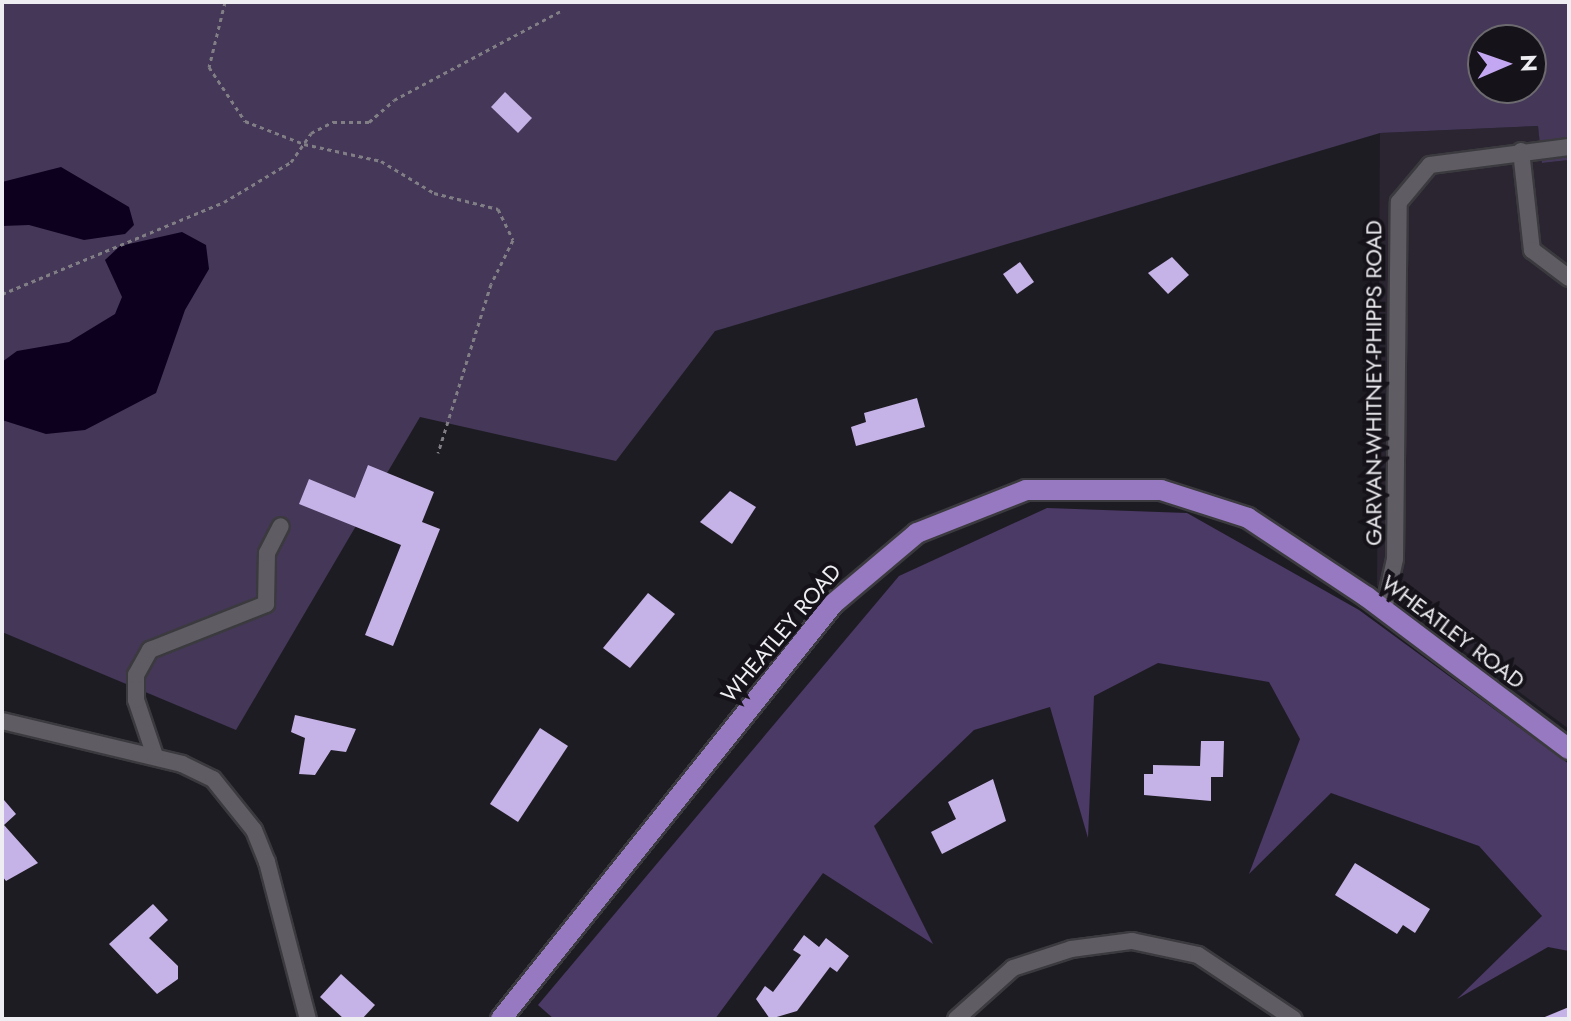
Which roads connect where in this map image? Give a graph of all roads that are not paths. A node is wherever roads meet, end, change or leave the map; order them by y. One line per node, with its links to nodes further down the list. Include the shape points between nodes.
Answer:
1 (1569, 147): 2 (street, GARVAN-WHITNEY-PHIPPS ROAD)
2 (1521, 151): 3 (street, via 1532,250); 5 (street, GARVAN-WHITNEY-PHIPPS ROAD, via 1430,165 1399,202 1395,559)
3 (1569, 278)
4 (281, 526): 8 (street, via 267,553 266,604 150,650 136,675 136,700)
5 (1384, 609): 7 (main road, WHEATLEY ROAD); 9 (main road, WHEATLEY ROAD, via 1248,518 1174,493 1072,485 953,514 872,565 833,604)
6 (2, 721): 8 (street)
7 (1569, 749)
8 (155, 756): 10 (street, via 213,779 254,830)
9 (510, 1016)
10 (308, 1019)
11 (956, 1019): 12 (street, via 1013,968 1071,949 1132,941 1198,955)
12 (1294, 1019)

